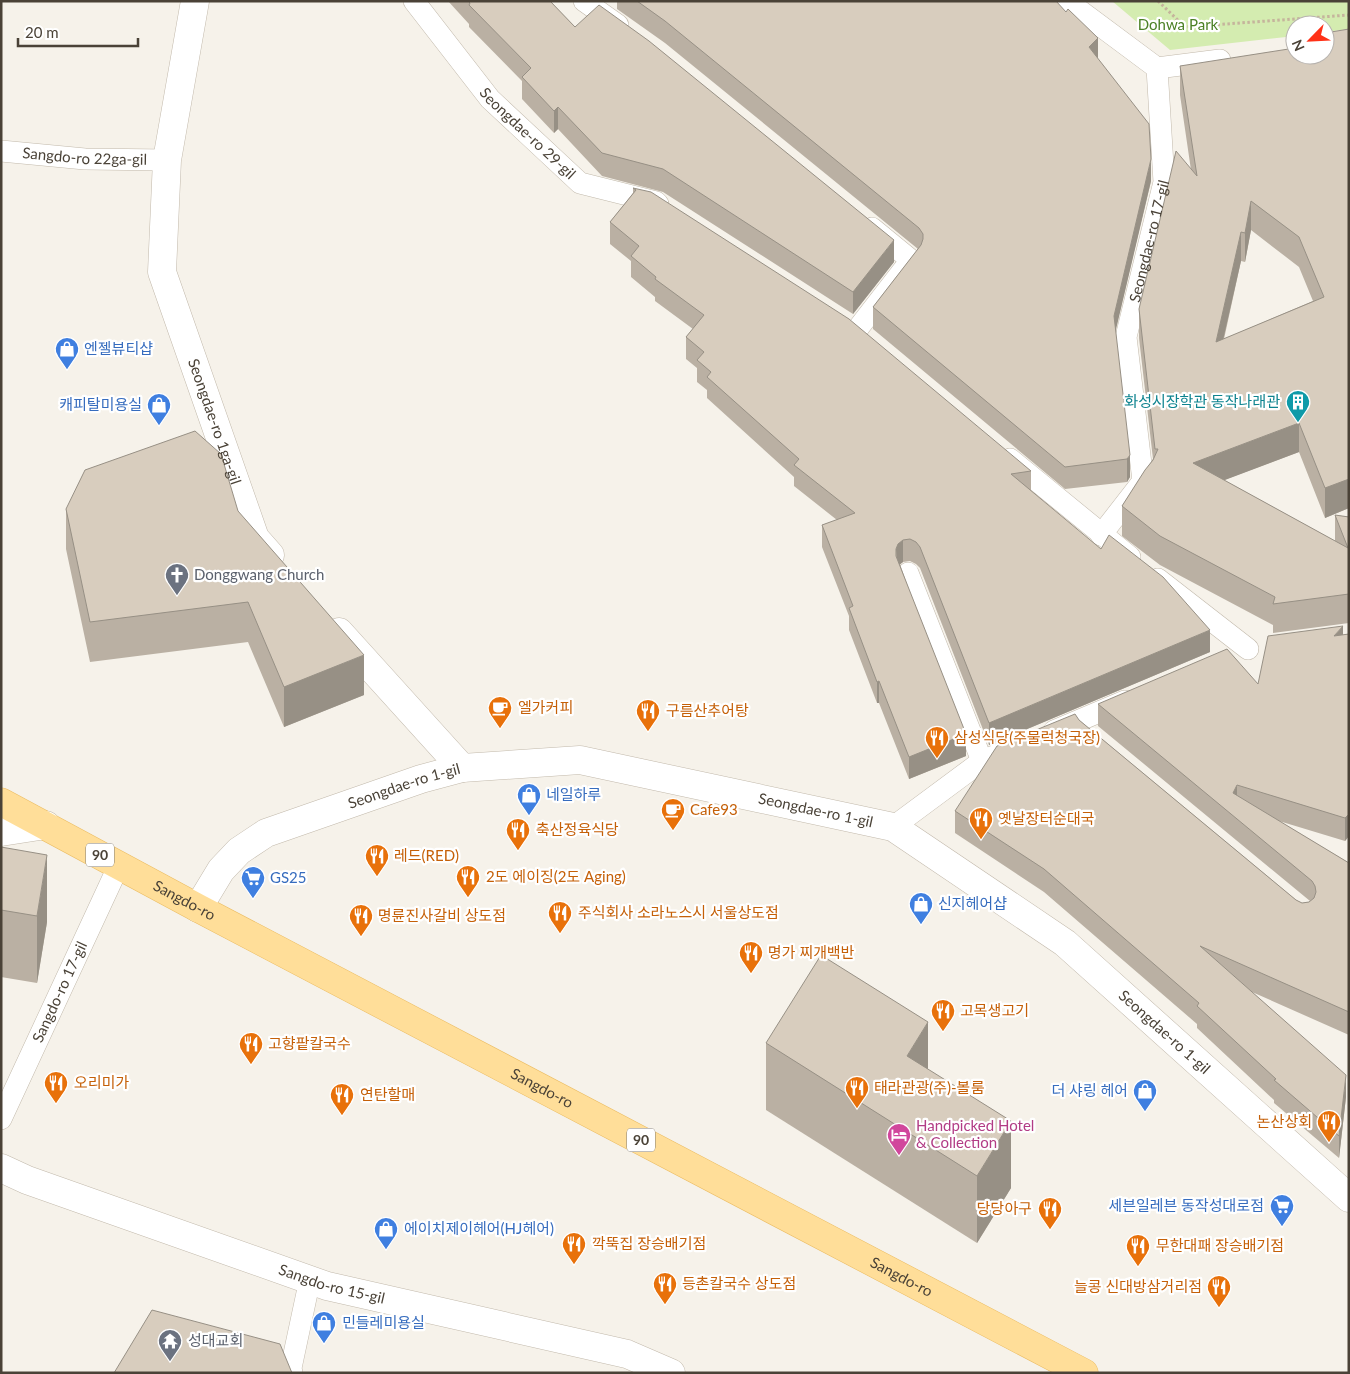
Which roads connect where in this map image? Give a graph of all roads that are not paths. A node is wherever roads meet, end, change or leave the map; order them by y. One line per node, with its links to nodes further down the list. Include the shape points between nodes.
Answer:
1 (195, 1): 9 (street, Seongdae-ro 1ga-gil)
2 (414, 1): 10 (lane, Seongdae-ro 29-gil, via 490,99 580,184 656,202)
3 (584, 1): 5 (lane)
4 (1067, 1): 7 (lane)
5 (633, 36)
6 (1236, 58): 7 (lane)
7 (1157, 68): 14 (lane, Seongdae-ro 17-gil, via 1164,182 1126,337 1143,482)
8 (1, 151): 9 (lane, Sangdo-ro 22ga-gil, via 85,160)
9 (167, 160): 16 (street, Seongdae-ro 1ga-gil, via 162,272 255,538)
10 (672, 213)
11 (857, 216): 12 (lane, via 911,260)
12 (856, 332)
13 (994, 446): 14 (lane)
14 (1101, 534): 18 (lane)
15 (908, 573): 22 (lane)
16 (288, 575)
17 (321, 612): 23 (street)
18 (1248, 651)
19 (1142, 694): 20 (lane)
20 (1081, 720): 21 (lane, via 1087,733); 22 (lane)
21 (1095, 739)
22 (982, 761): 26 (lane)
23 (462, 768): 26 (street, Seongdae-ro 1-gil, via 580,760); 29 (street, Seongdae-ro 1-gil, via 266,833 239,851 221,870)
24 (1, 802): 25 (main road, Sangdo-ro / 90)
25 (46, 826): 27 (street); 28 (main road, Sangdo-ro / 90)
26 (892, 827): 32 (street, Seongdae-ro 1-gil, via 1064,943)
27 (1, 832)
28 (119, 865): 29 (main road, Sangdo-ro / 90); 30 (lane, Sangdo-ro 17-gil)
29 (198, 908): 36 (main road, Sangdo-ro / 90)
30 (1, 1119)
31 (1, 1168): 33 (street, Sangdo-ro 15-gil, via 27,1180)
32 (1348, 1196)
33 (310, 1279): 34 (lane); 35 (street, Sangdo-ro 15-gil, via 327,1286 627,1354)
34 (292, 1373)
35 (671, 1373)
36 (1084, 1373)

